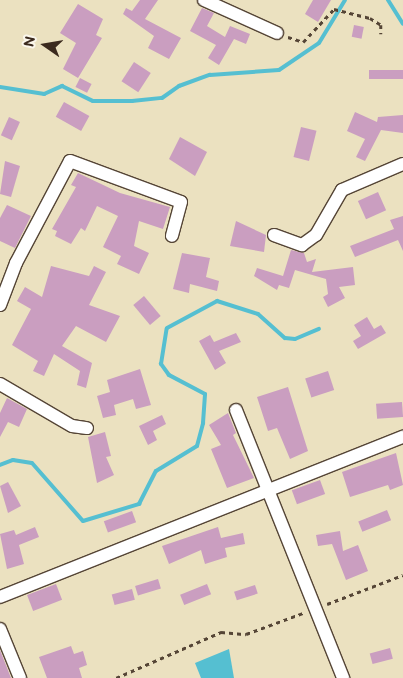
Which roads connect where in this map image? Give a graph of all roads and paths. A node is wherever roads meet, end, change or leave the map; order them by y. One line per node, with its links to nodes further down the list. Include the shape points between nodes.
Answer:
1 (204, 0): 2 (street)
2 (277, 33): 3 (path, via 303,42 334,9 370,18 382,25)
3 (380, 34)
4 (403, 164): 5 (street, via 342,190 316,235 302,245)
5 (274, 235)
6 (172, 236): 7 (street, via 182,202 70,161 16,263)
7 (0, 305)
8 (0, 384): 10 (street, via 72,426)
9 (236, 410): 12 (street)
10 (87, 428)
11 (403, 437): 12 (street)
12 (269, 493): 14 (street); 15 (street)
13 (403, 575): 15 (path)
14 (0, 598)
15 (315, 608): 18 (path, via 246,634 221,632); 19 (street)
16 (0, 629): 17 (street)
17 (20, 678)
18 (116, 678)
19 (343, 678)

